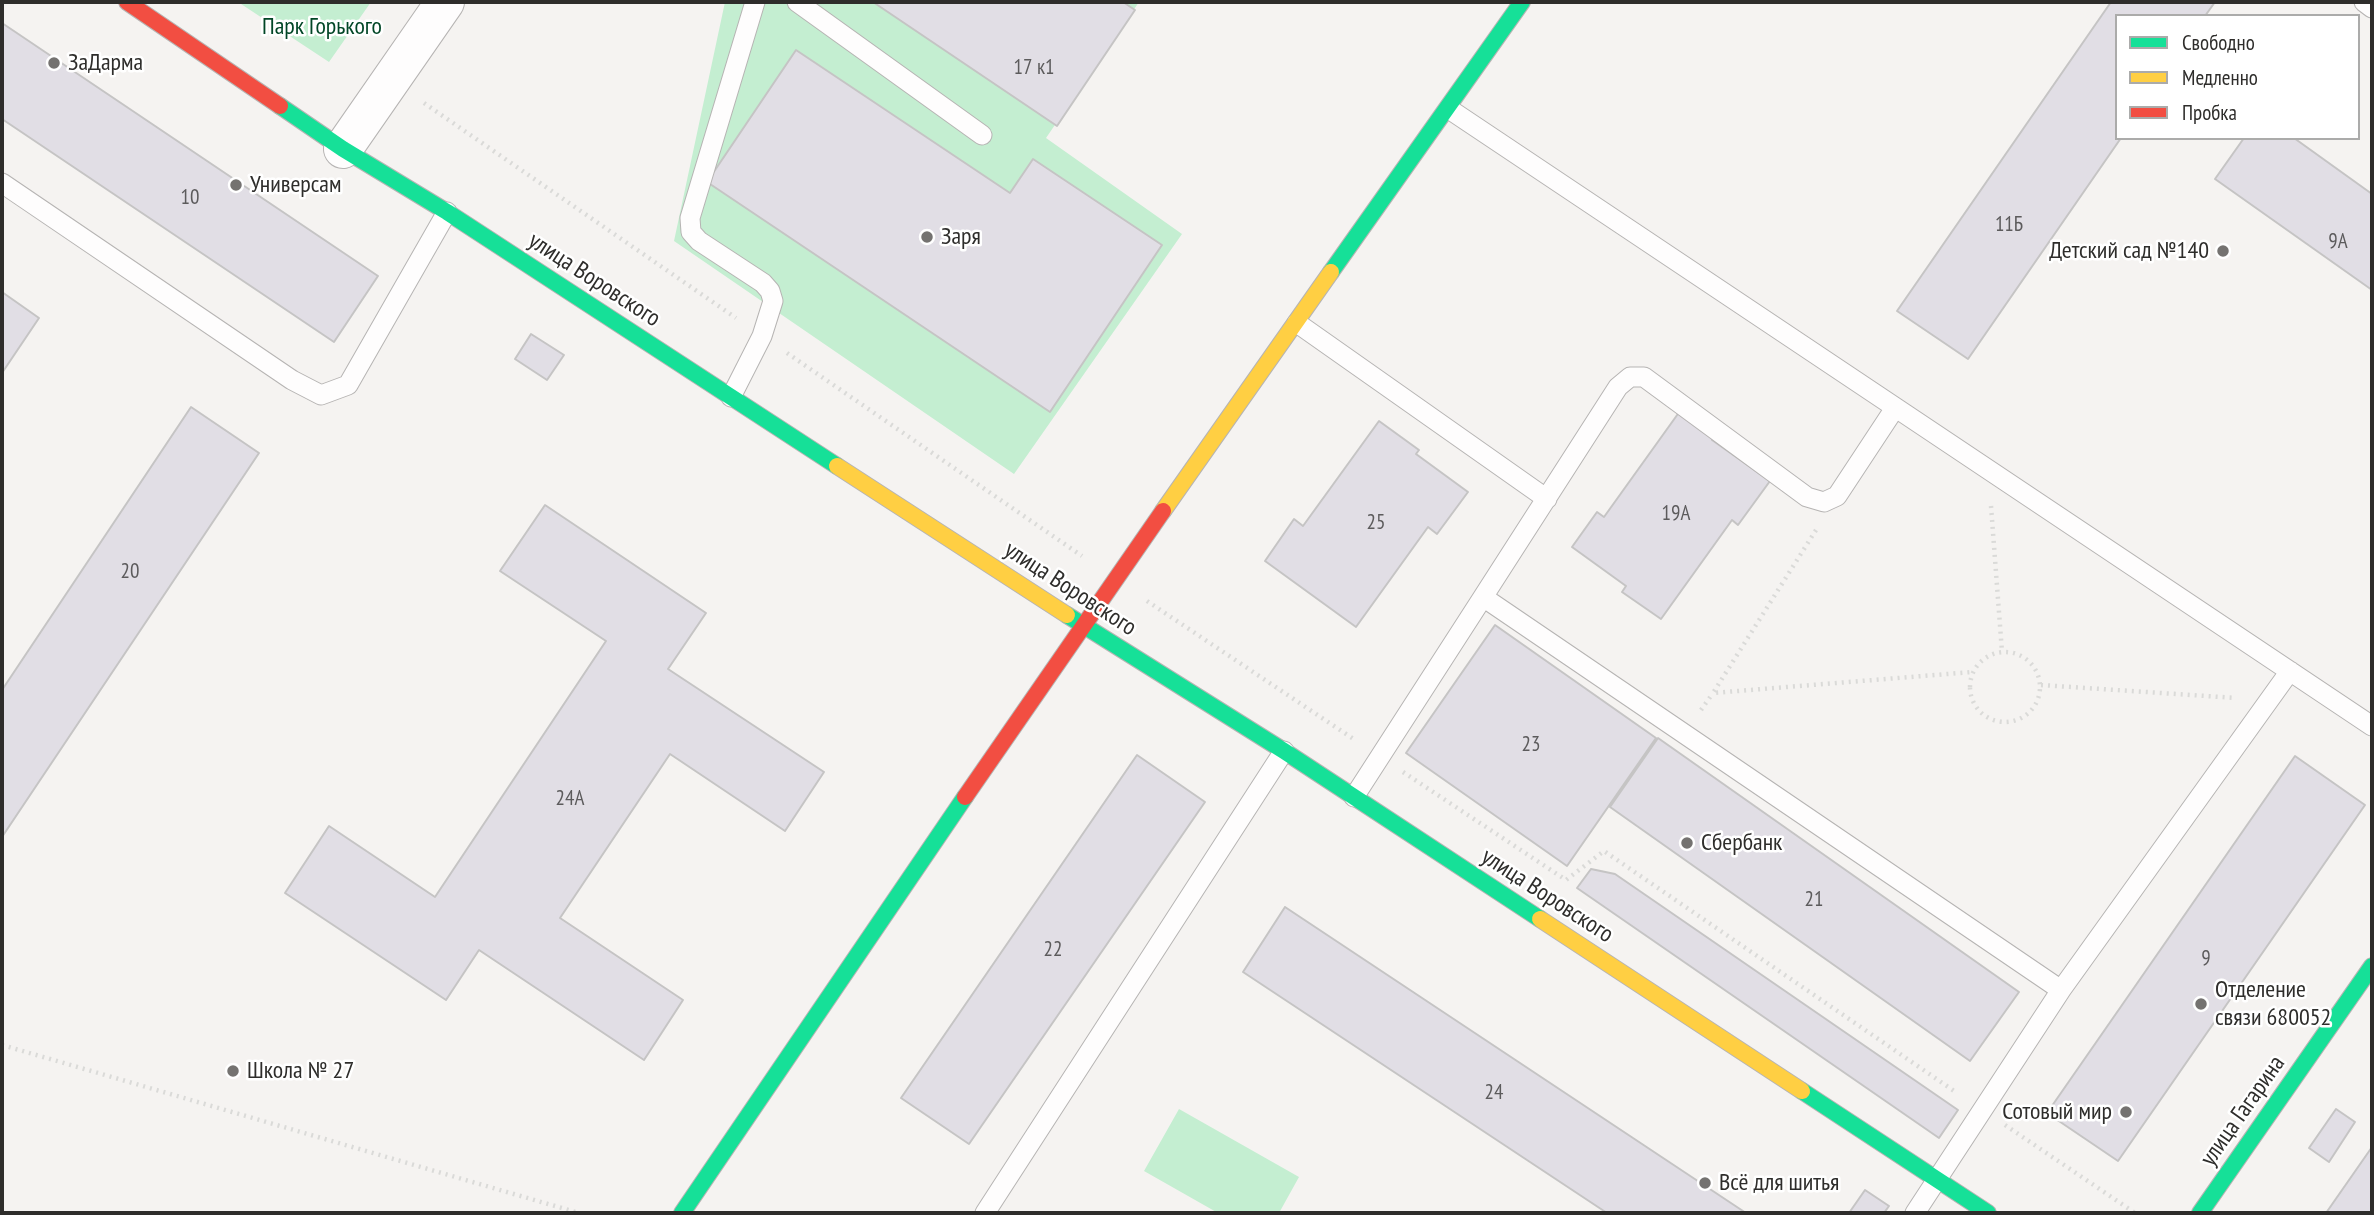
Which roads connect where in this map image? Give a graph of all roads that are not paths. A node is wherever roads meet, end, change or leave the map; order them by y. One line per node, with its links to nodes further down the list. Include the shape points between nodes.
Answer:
1 (127, 2): 10 (street, улица Воровского)
2 (445, 2): 10 (street)
3 (755, 2): 14 (lane, via 690,218 691,232 699,241 771,291 773,301 762,336)
4 (797, 2): 9 (lane)
5 (1522, 2): 8 (street)
6 (2364, 2): 7 (lane)
7 (2372, 8)
8 (1449, 108): 13 (street); 15 (lane)
9 (982, 135)
10 (343, 149): 12 (street, улица Воровского)
11 (2, 183): 12 (lane, via 292,380 321,395 348,385)
12 (447, 212): 14 (street, улица Воровского)
13 (1297, 323): 16 (lane); 18 (street)
14 (731, 397): 18 (street, улица Воровского)
15 (1895, 408): 16 (lane, via 1838,496 1824,502 1807,497 1644,377 1630,377 1618,387); 19 (lane)
16 (1548, 499): 17 (lane)
17 (1483, 597): 22 (lane); 24 (lane)
18 (1082, 625): 21 (street, улица Воровского); 26 (street)
19 (2290, 671): 20 (lane); 24 (lane)
20 (2372, 726)
21 (1284, 751): 22 (street, улица Воровского); 27 (lane)
22 (1354, 797): 25 (street, улица Воровского)
23 (2372, 966): 30 (street, улица Гагарина)
24 (2061, 990): 25 (lane)
25 (1937, 1180): 28 (lane); 29 (street, улица Воровского)
26 (682, 1213)
27 (985, 1213)
28 (1914, 1213)
29 (1988, 1213)
30 (2200, 1213)

